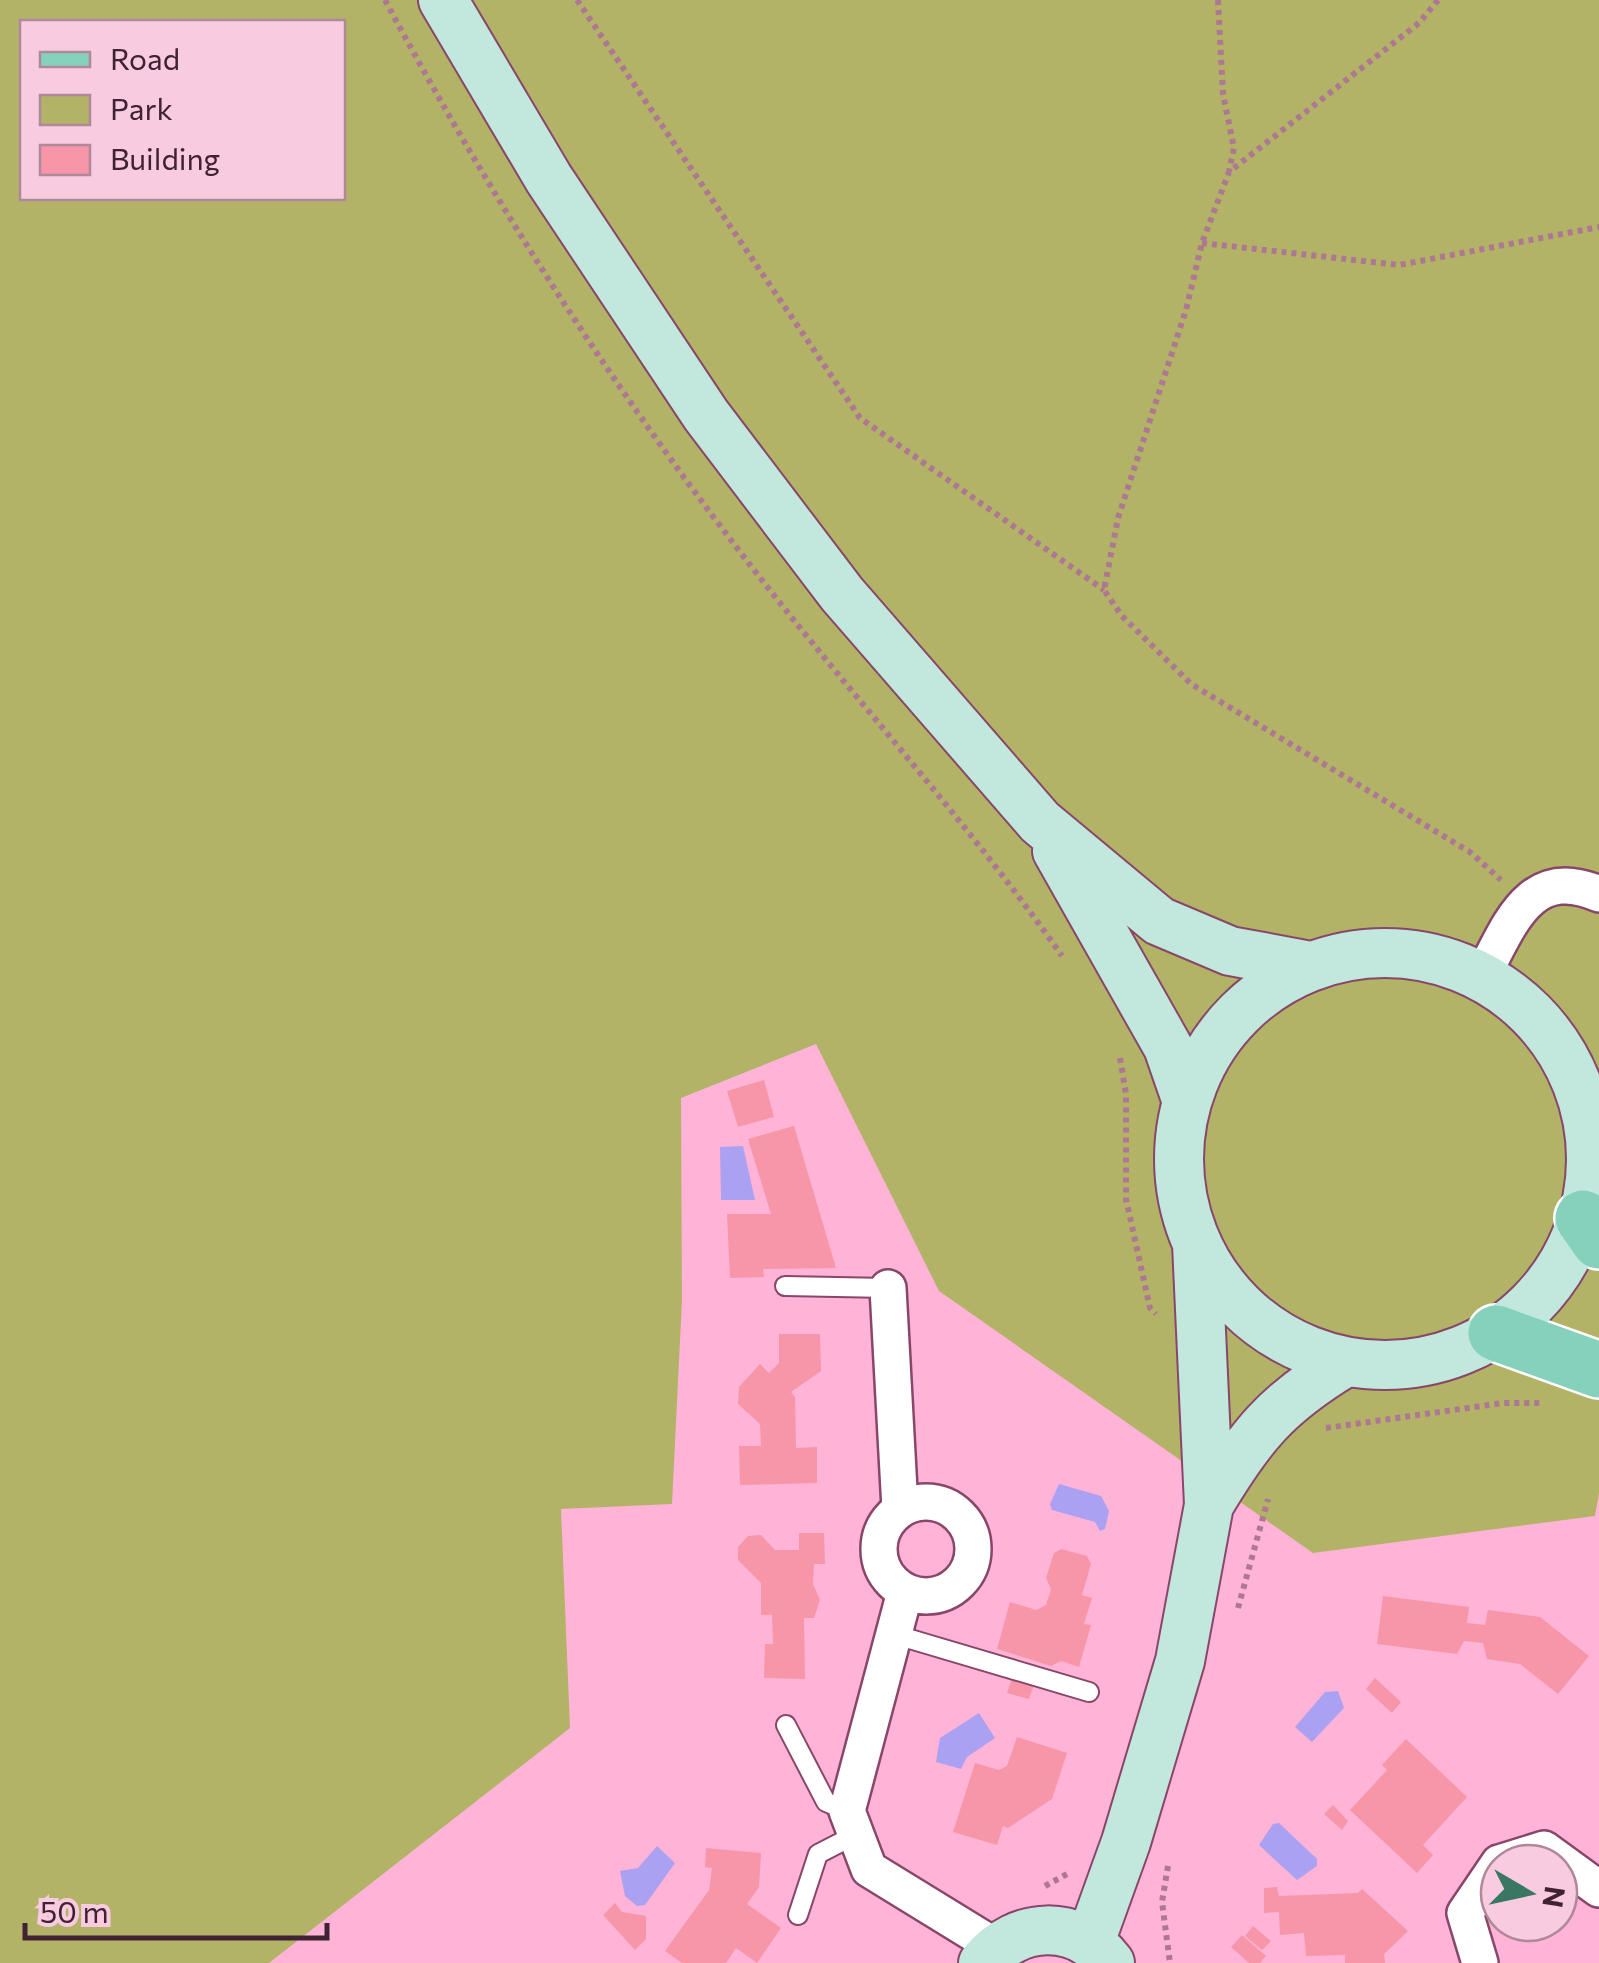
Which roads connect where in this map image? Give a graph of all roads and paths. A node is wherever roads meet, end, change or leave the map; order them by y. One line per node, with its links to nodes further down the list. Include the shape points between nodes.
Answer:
1 (385, 0): 13 (path, via 485,177 703,503)
2 (443, 0): 10 (main road, via 549,180 706,415 842,594)
3 (577, 0): 9 (path, via 860,418)
4 (1218, 0): 6 (path, via 1222,94 1234,148)
5 (1438, 0): 6 (path, via 1419,23)
6 (1228, 172): 8 (path)
7 (1599, 227): 8 (path, via 1398,265)
8 (1202, 243): 9 (path, via 1118,518)
9 (1104, 590): 12 (path, via 1191,684 1470,852)
10 (1040, 822): 14 (main road, via 1159,921 1230,951); 17 (main road, via 1168,1047)
11 (1599, 894): 12 (street, via 1552,890)
12 (1524, 901): 15 (street)
13 (1070, 966)
14 (1310, 966): 15 (main road, via 1353,954 1398,952); 17 (main road, via 1261,995 1220,1034)
15 (1482, 976): 18 (main road, via 1542,1025 1580,1091)
16 (1115, 1042): 22 (path, via 1126,1094 1126,1200 1150,1308)
17 (1187, 1102): 19 (main road, via 1180,1174)
18 (1591, 1229): 23 (main road, via 1550,1284)
19 (1198, 1244): 22 (main road); 24 (main road, via 1242,1308 1308,1351)
20 (785, 1286): 21 (lane)
21 (888, 1288): 29 (street)
22 (1199, 1329): 28 (main road)
23 (1496, 1333): 24 (main road, via 1449,1356 1398,1365); 25 (main road)
24 (1346, 1362): 26 (main road)
25 (1599, 1370)
26 (1293, 1397): 27 (path, via 1316,1430 1503,1403); 28 (main road, via 1247,1442)
27 (1556, 1406)
28 (1209, 1505): 37 (main road, via 1180,1661)
29 (900, 1509): 30 (street, via 880,1535 878,1552 882,1568); 30 (street, via 915,1502 948,1506 961,1516 974,1547 964,1578 952,1589 936,1596)
30 (904, 1592): 31 (street)
31 (893, 1634): 32 (lane); 34 (street)
32 (1089, 1692)
33 (786, 1724): 34 (lane, via 826,1802)
34 (850, 1824): 36 (lane, via 818,1854); 38 (street, via 870,1869)
35 (1479, 1892): 39 (street, via 1465,1913)
36 (798, 1915)
37 (1100, 1952): 38 (main road, via 1067,1932 1042,1929 1017,1934)
38 (989, 1955)
39 (1480, 1963)

